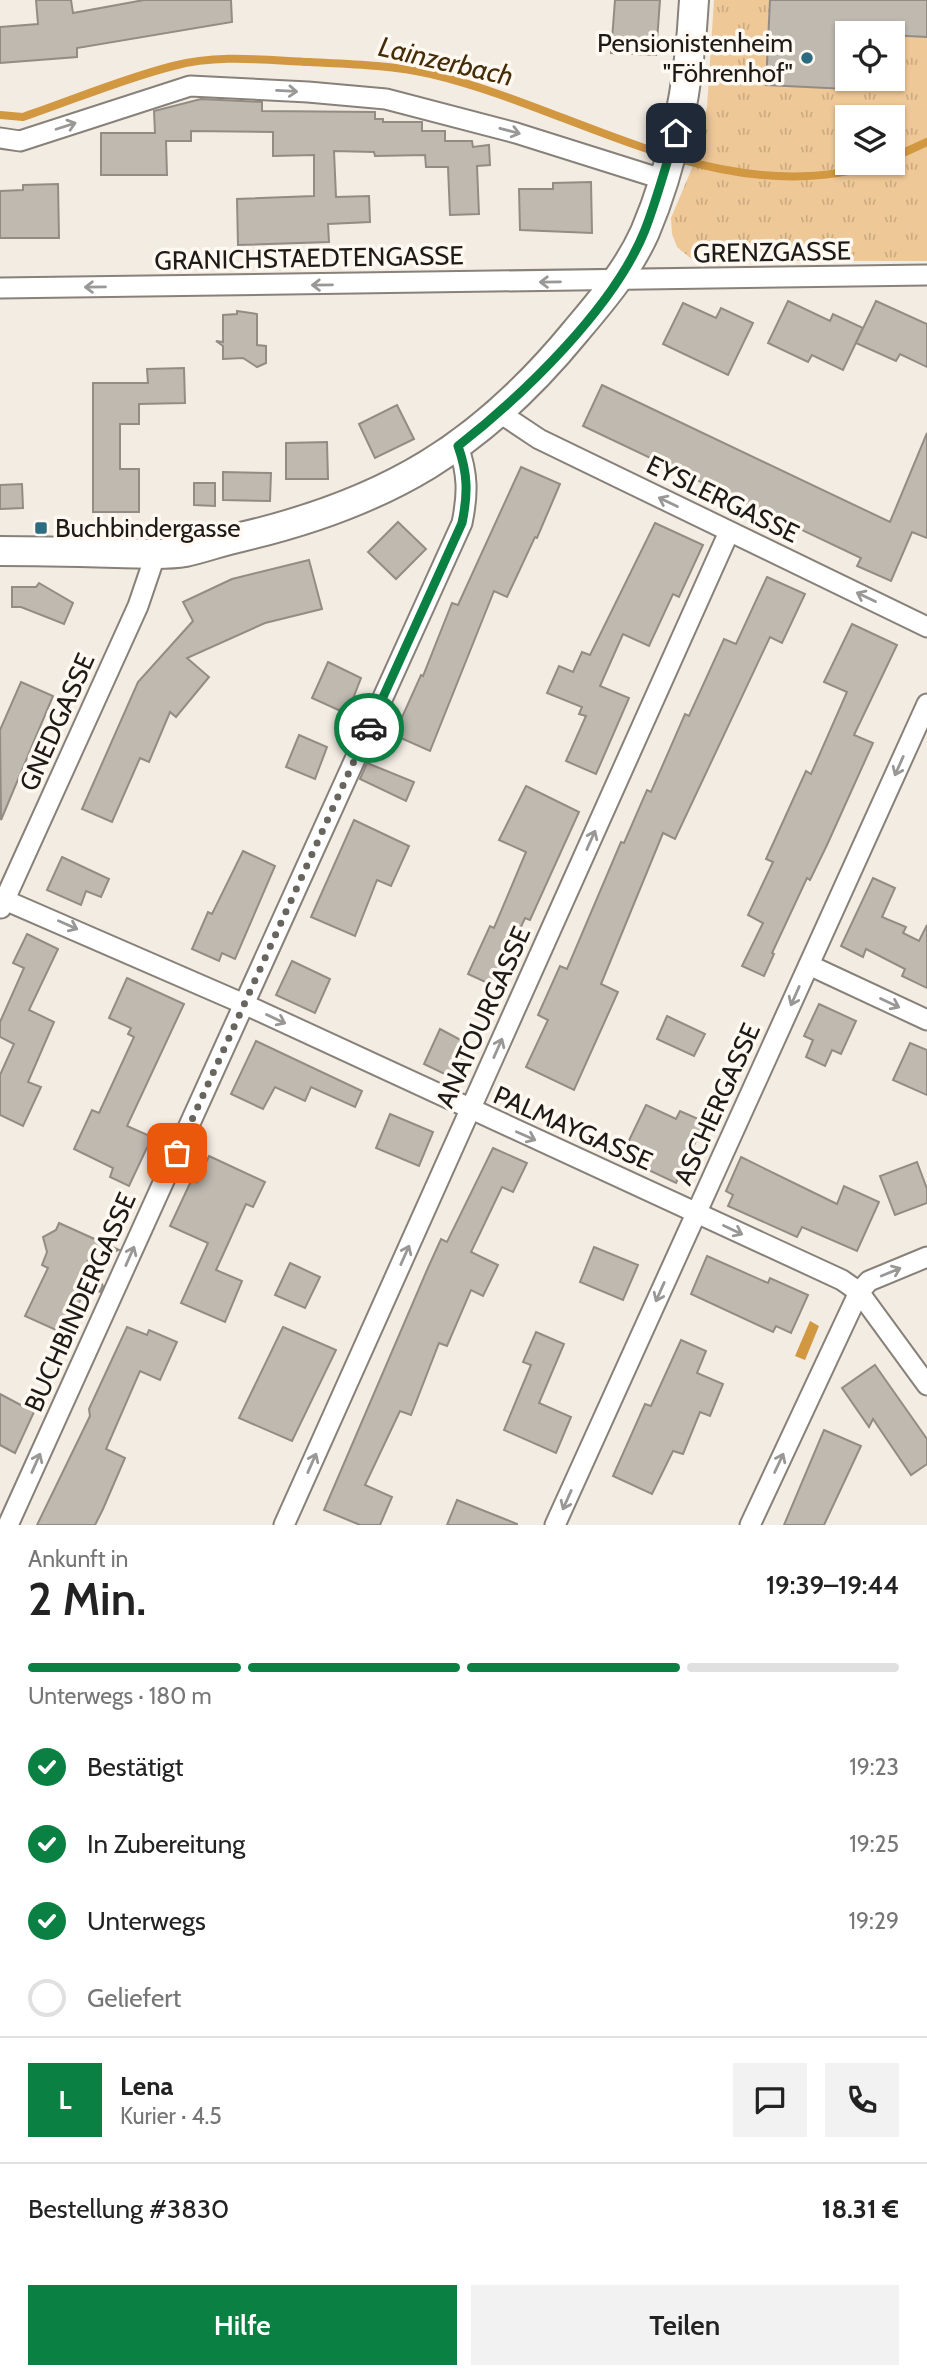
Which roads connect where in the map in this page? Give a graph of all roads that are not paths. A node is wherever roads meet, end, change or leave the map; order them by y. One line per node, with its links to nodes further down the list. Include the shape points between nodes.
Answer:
1 (694, 0): 3 (street, via 687,79)
2 (0, 138): 3 (street, one-way to 3, via 20,141 190,86 308,92 386,99)
3 (663, 176): 5 (street, via 645,232)
4 (927, 275): 5 (street, GRENZGASSE)
5 (618, 281): 6 (street, GRANICHSTAEDTENGASSE, one-way to 6); 7 (street, via 533,382)
6 (0, 288)
7 (500, 413): 8 (street); 9 (street, EYSLERGASSE, one-way to 7, via 539,439)
8 (458, 446): 11 (street, via 368,498 319,516 183,552); 16 (street, BUCHBINDERGASSE, via 467,483 462,523)
9 (729, 531): 12 (street, EYSLERGASSE, one-way to 9); 18 (street, ANATOURGASSE, one-way to 9)
10 (0, 551): 11 (street)
11 (156, 553): 14 (street, GNEDGASSE, via 138,606)
12 (927, 627)
13 (927, 704): 15 (street, ASCHERGASSE, one-way to 15)
14 (2, 902): 16 (street, PALMAYGASSE, one-way to 16)
15 (809, 965): 17 (street, one-way to 17); 19 (street, ASCHERGASSE, one-way to 19)
16 (244, 1004): 18 (street, PALMAYGASSE, one-way to 18); 23 (street, BUCHBINDERGASSE, one-way to 16)
17 (927, 1020)
18 (470, 1110): 19 (street, PALMAYGASSE, one-way to 19); 24 (street, ANATOURGASSE, one-way to 18)
19 (696, 1212): 21 (street, PALMAYGASSE, one-way to 21); 25 (street, ASCHERGASSE, one-way to 25)
20 (927, 1257): 21 (street, one-way to 20, via 869,1281)
21 (859, 1292): 22 (street, PALMAYGASSE); 26 (street, one-way to 21)
22 (927, 1385)
23 (8, 1525)
24 (284, 1525)
25 (555, 1525)
26 (750, 1525)

